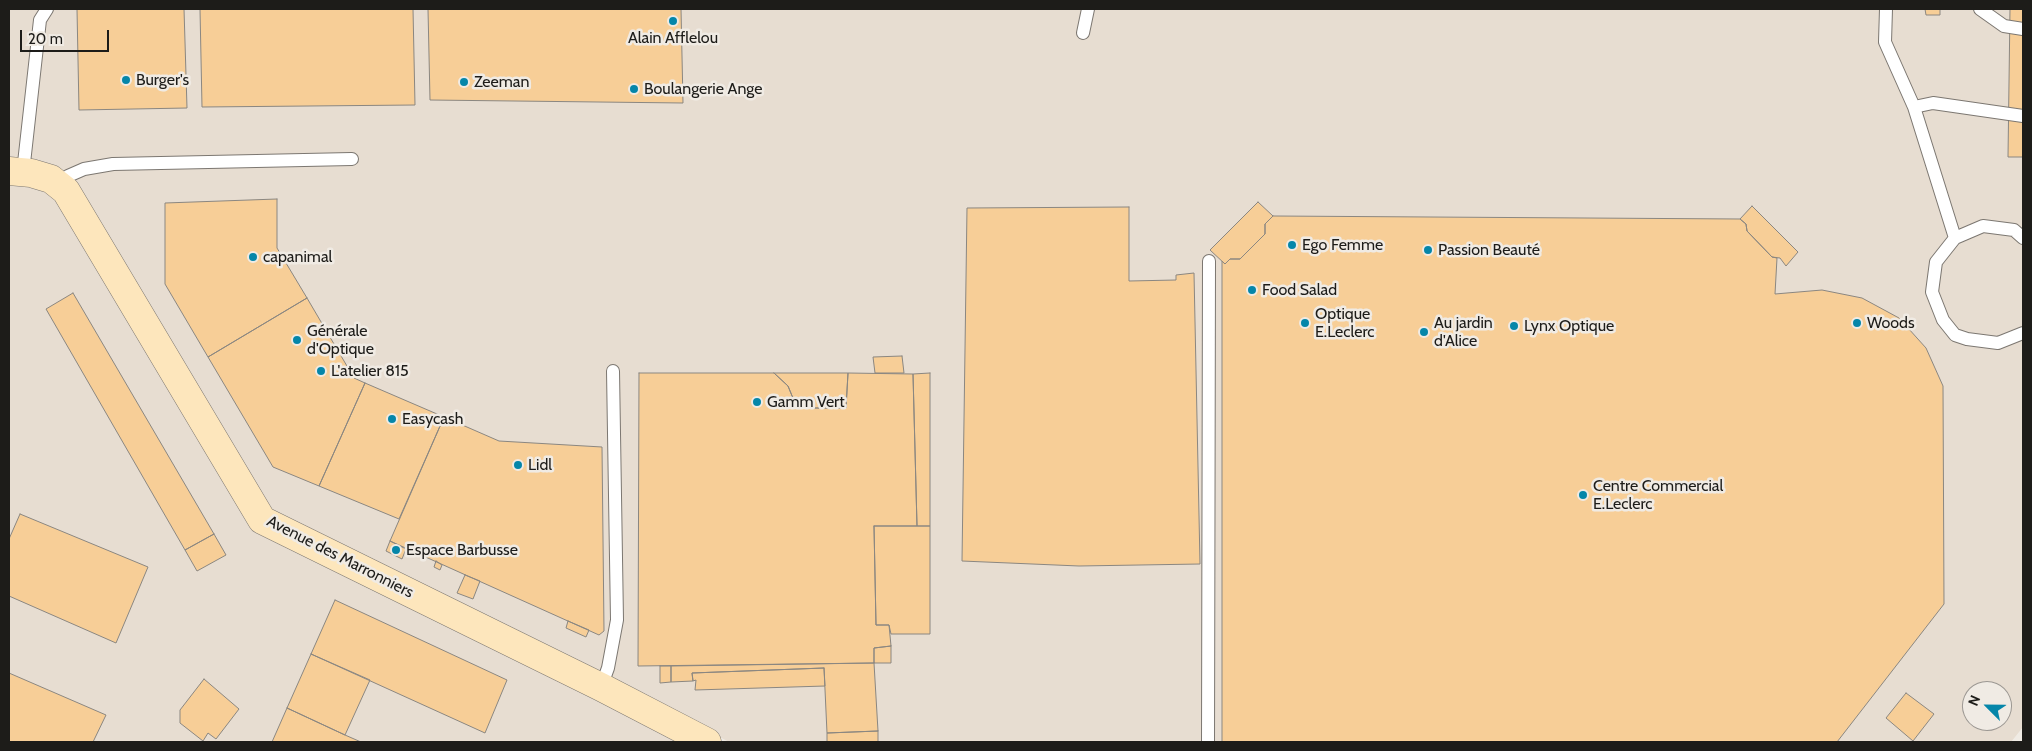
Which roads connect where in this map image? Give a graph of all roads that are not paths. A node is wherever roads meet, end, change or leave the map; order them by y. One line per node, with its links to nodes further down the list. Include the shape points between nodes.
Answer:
1 (47, 9): 10 (lane, via 40,20)
2 (1088, 9): 6 (lane)
3 (1886, 9): 7 (lane, via 1885,42)
4 (1980, 9): 5 (lane, via 2004,26)
5 (2023, 29)
6 (1083, 32)
7 (1914, 107): 8 (lane, via 1933,104); 12 (lane)
8 (2023, 116)
9 (352, 159): 11 (lane, via 113,164 84,168)
10 (16, 172): 11 (main road, via 42,176)
11 (60, 184): 17 (main road, Avenue des Marronniers, via 262,520)
12 (1955, 238): 13 (lane, via 1983,226 2014,230); 15 (lane, via 1936,262 1932,292 1943,320 1955,335 1967,339 1998,343)
13 (2023, 238)
14 (1209, 261): 19 (lane)
15 (2023, 333)
16 (613, 371): 17 (lane, via 617,620)
17 (601, 687): 18 (main road, Avenue des Marronniers)
18 (707, 742)
19 (1208, 742)

